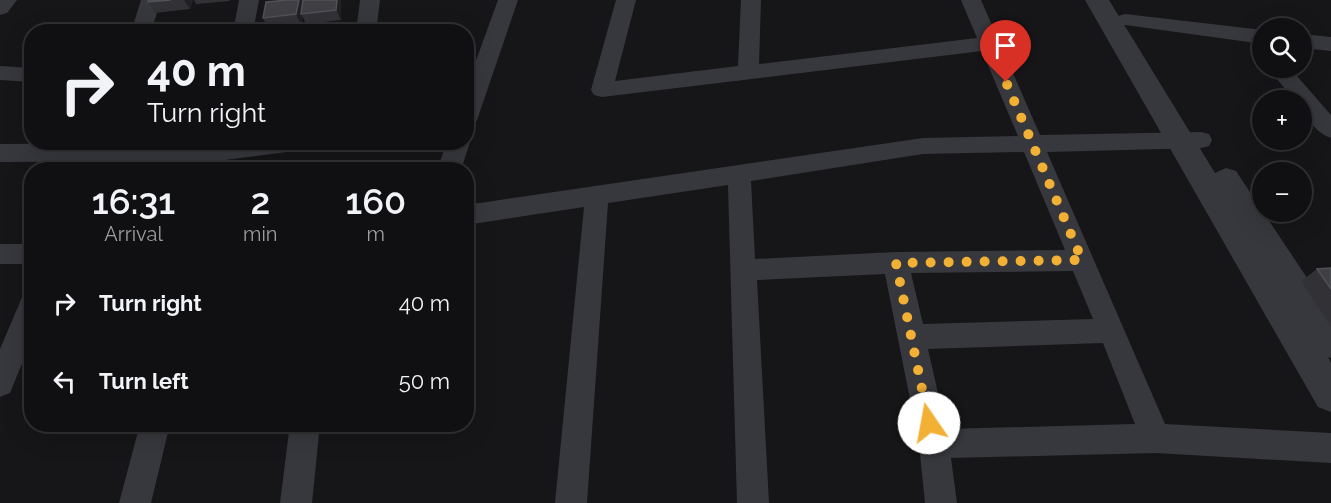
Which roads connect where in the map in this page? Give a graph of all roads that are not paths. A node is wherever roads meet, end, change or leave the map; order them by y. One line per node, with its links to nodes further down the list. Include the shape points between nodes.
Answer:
1 (7, 0): 10 (street)
2 (151, 0): 12 (street)
3 (249, 0): 13 (street)
4 (370, 0): 14 (street)
5 (508, 0): 19 (street)
6 (626, 0): 21 (street, via 602,90)
7 (752, 0): 21 (street)
8 (971, 0): 17 (street)
9 (1097, 0): 28 (street)
10 (0, 9)
11 (1120, 10): 15 (street); 28 (street)
12 (144, 24)
13 (244, 24)
14 (367, 24)
15 (1252, 38)
16 (1312, 42): 18 (street)
17 (989, 43): 21 (street); 29 (street)
18 (1331, 45)
19 (492, 47): 20 (street); 25 (street)
20 (474, 49)
21 (748, 72)
22 (0, 73): 23 (street)
23 (24, 74)
24 (1289, 78): 26 (street)
25 (474, 98)
26 (1323, 111): 27 (street)
27 (1331, 130)
28 (1190, 140): 29 (street); 46 (street); 48 (street)
29 (1032, 142): 35 (street, via 923,146); 40 (street)
30 (61, 150): 33 (street)
31 (140, 150): 34 (street)
32 (245, 150): 34 (street)
33 (0, 153)
34 (216, 154)
35 (739, 174): 36 (street); 42 (street)
36 (597, 195): 37 (street); 56 (street)
37 (474, 214)
38 (0, 254): 39 (street)
39 (24, 254)
40 (1082, 260): 41 (street); 44 (street)
41 (896, 263): 42 (street); 45 (street)
42 (743, 270): 57 (street)
43 (24, 323): 47 (street)
44 (1112, 331): 45 (street); 51 (street)
45 (911, 338): 52 (street)
46 (1331, 343)
47 (1, 381)
48 (1331, 395)
49 (153, 432): 54 (street)
50 (304, 432): 55 (street)
51 (1156, 438): 52 (street); 53 (street)
52 (933, 444): 58 (street)
53 (1331, 448)
54 (135, 503)
55 (296, 503)
56 (571, 503)
57 (753, 503)
58 (941, 503)

